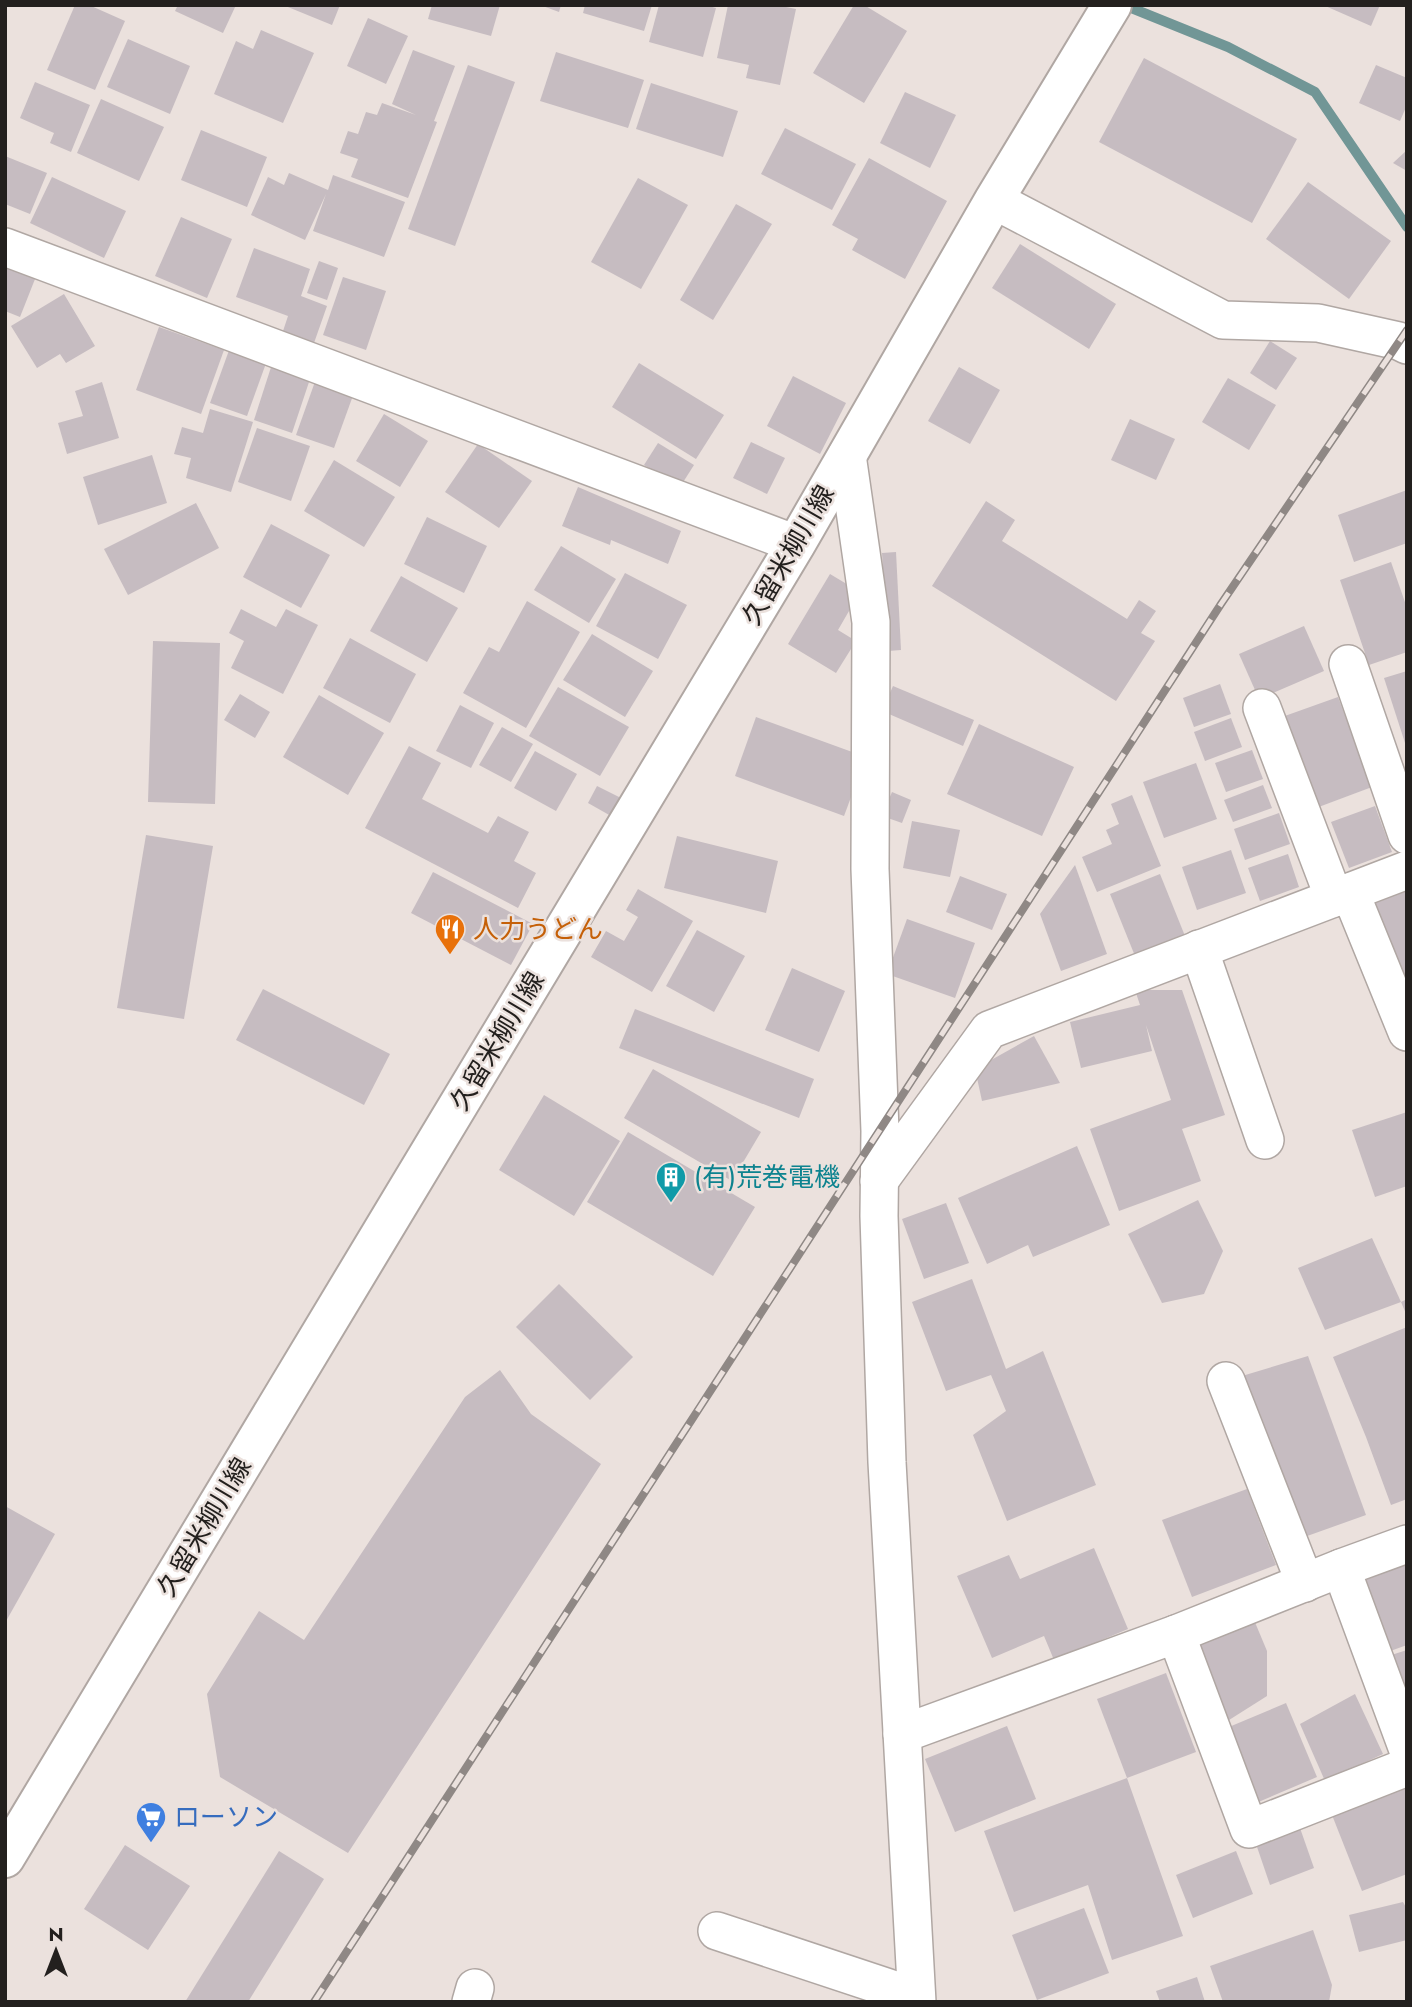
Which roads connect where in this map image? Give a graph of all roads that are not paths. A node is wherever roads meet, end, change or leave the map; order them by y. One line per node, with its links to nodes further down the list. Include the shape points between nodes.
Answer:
1 (1112, 5): 2 (main road, 久留米柳川線)
2 (994, 200): 4 (street, via 1223,320 1318,323); 5 (main road, 久留米柳川線)
3 (5, 247): 6 (street)
4 (1407, 345)
5 (847, 455): 6 (main road, 久留米柳川線); 15 (street, via 871,622 870,869)
6 (796, 544): 24 (main road, 久留米柳川線)
7 (1348, 664): 9 (street)
8 (1262, 708): 11 (street)
9 (1407, 835)
10 (1407, 870): 11 (street)
11 (1342, 895): 12 (street); 13 (street)
12 (1199, 949): 14 (street); 15 (street, via 989,1030)
13 (1407, 1032)
14 (1265, 1140)
15 (879, 1181): 21 (street, via 887,1462)
16 (1226, 1381): 19 (street)
17 (1407, 1544): 18 (street)
18 (1341, 1568): 19 (street); 22 (street)
19 (1305, 1583): 20 (street)
20 (1176, 1634): 21 (street); 23 (street, via 1249,1829)
21 (902, 1734): 26 (street)
22 (1407, 1747)
23 (1407, 1767)
24 (5, 1858)
25 (716, 1931): 26 (street)
26 (917, 2000)

